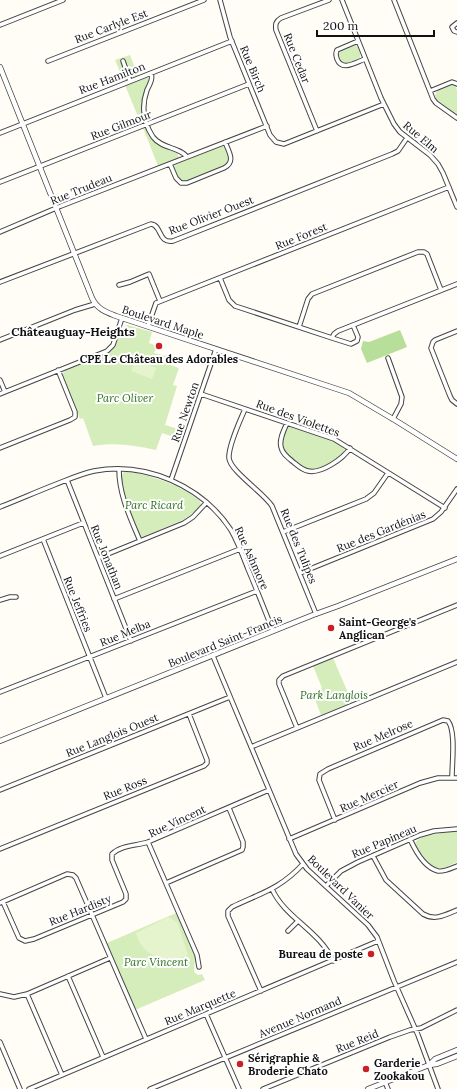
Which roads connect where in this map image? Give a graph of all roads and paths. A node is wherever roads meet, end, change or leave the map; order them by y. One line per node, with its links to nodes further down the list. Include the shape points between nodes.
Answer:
1 (63, 0): 8 (street)
2 (204, 0): 13 (street, Rue Carlyle Est)
3 (220, 0): 10 (street, Rue Birch)
4 (328, 0): 26 (street, Rue Cedar, via 276,22)
5 (342, 0): 11 (street, Rue Elm)
6 (394, 0): 20 (street)
7 (457, 24): 9 (street, via 452,27)
8 (0, 25)
9 (457, 32)
10 (232, 41): 16 (street, Rue Hamilton); 18 (street, Rue Birch)
11 (358, 41): 12 (street, Rue Elm); 12 (street, via 337,50 338,62 345,66)
12 (366, 59): 21 (street, Rue Elm)
13 (48, 61)
14 (123, 61): 17 (street)
15 (0, 67): 23 (street)
16 (151, 73): 17 (street, Rue Hamilton); 24 (street, via 152,78 144,101)
17 (130, 81): 23 (street, Rue Hamilton)
18 (249, 84): 24 (street, Rue Gilmour); 25 (street, Rue Birch)
19 (457, 84): 20 (street, via 452,82)
20 (430, 91): 22 (street, via 436,103)
21 (384, 104): 26 (street); 28 (street, Rue Elm, via 396,128)
22 (457, 118)
23 (22, 124): 27 (street, Rue Hamilton); 32 (street)
24 (146, 125): 30 (street, via 157,141); 32 (street, Rue Gilmour)
25 (266, 126): 26 (street, Rue Birch, via 271,137 276,142 284,144); 29 (street, Rue Trudeau)
26 (317, 130)
27 (0, 133)
28 (407, 138): 34 (street, Rue Elm, via 436,161); 38 (street, Rue Olivier Ouest, via 394,153 173,241 164,240 156,226 151,224)
29 (226, 142): 30 (street, Rue Trudeau); 31 (street, via 231,156 229,165 187,183 177,180)
30 (187, 157): 31 (street, Rue Trudeau)
31 (170, 164): 36 (street, Rue Trudeau)
32 (40, 166): 33 (street, Rue Gilmour); 36 (street)
33 (0, 182)
34 (449, 188): 35 (street, Rue Elm); 39 (street, Rue Forest)
35 (457, 207)
36 (56, 209): 37 (street, Rue Trudeau); 38 (street)
37 (0, 232)
38 (74, 253): 40 (street, Rue Olivier Ouest); 45 (street)
39 (220, 278): 44 (street, Rue Forest); 49 (street, via 232,304)
40 (0, 282)
41 (457, 284): 43 (street)
42 (119, 285): 44 (street, via 150,274)
43 (441, 290): 47 (street); 49 (street, via 427,254 420,251 312,294)
44 (160, 302): 48 (street, via 155,305)
45 (95, 304): 46 (street, Boulevard Maple, via 105,312); 52 (street)
46 (122, 318): 48 (street, Boulevard Maple); 55 (street, via 110,348)
47 (353, 324): 51 (street, via 335,332); 51 (street, via 357,341 351,344)
48 (148, 326): 53 (street, Boulevard Maple)
49 (299, 327): 51 (street)
50 (457, 331): 60 (street, via 435,340 431,348 450,396)
51 (332, 338)
52 (0, 340)
53 (216, 349): 59 (street, Rue Newton); 62 (street, Boulevard Maple, via 349,393)
54 (388, 358): 62 (street, via 402,397 402,404)
55 (58, 370): 57 (street); 64 (street, via 75,417)
56 (0, 380): 57 (street)
57 (5, 392): 58 (street)
58 (0, 394)
59 (201, 394): 61 (street, Rue des Violettes); 70 (street, Rue Newton)
60 (457, 404)
61 (244, 408): 63 (street, Rue des Violettes); 76 (street, Rue des Tulipes, via 230,449 230,462 234,469 270,502)
62 (393, 419): 66 (street, Boulevard Maple)
63 (287, 423): 65 (street, Rue des Violettes, via 326,436); 65 (street, via 281,439 282,450 288,458 305,470 314,471 333,463)
64 (0, 448)
65 (350, 448): 68 (street, Rue des Violettes)
66 (457, 459)
67 (118, 469): 69 (street, Rue Ashmore, via 89,472); 70 (street, Rue Ashmore, via 144,472); 78 (street, via 122,495)
68 (388, 473): 74 (street, Rue des Violettes); 76 (street, via 374,493 366,498)
69 (67, 480): 73 (street, Rue Ashmore); 75 (street, Rue Jonathan)
70 (171, 480): 72 (street, Rue Ashmore)
71 (457, 489): 74 (street, Rue des Gardénias)
72 (206, 503): 78 (street, via 187,521); 79 (street, Rue Ashmore, via 226,523)
73 (0, 507)
74 (445, 508): 83 (street, Rue des Gardénias, via 439,516 428,522)
75 (83, 523): 77 (street); 81 (street, Rue Jonathan)
76 (284, 532): 83 (street, Rue des Tulipes)
77 (42, 539): 80 (street); 93 (street, Rue Jeffries)
78 (140, 541): 81 (street)
79 (240, 549): 84 (street, Rue Ashmore); 86 (street)
80 (0, 556)
81 (98, 558): 86 (street, Rue Jonathan)
82 (457, 559): 89 (street, Boulevard Saint-Francis)
83 (300, 573): 89 (street, Rue des Tulipes)
84 (257, 591): 90 (street, Rue Ashmore); 91 (street, Rue Melba)
85 (16, 597): 87 (street)
86 (114, 599): 91 (street, Rue Jonathan)
87 (0, 600)
88 (457, 605): 99 (street, via 283,676 279,684)
89 (316, 614): 90 (street, Boulevard Saint-Francis)
90 (273, 631): 92 (street, Boulevard Saint-Francis)
91 (131, 641): 93 (street, Rue Melba)
92 (213, 656): 96 (street, Boulevard Vanier); 97 (street, Boulevard Saint-Francis)
93 (89, 657): 95 (street, Rue Melba); 97 (street, Rue Jeffries)
94 (457, 662): 99 (street)
95 (0, 692)
96 (230, 697): 98 (street, Rue Langlois Ouest); 101 (street, Boulevard Vanier)
97 (106, 698): 100 (street, Boulevard Saint-Francis)
98 (189, 714): 104 (street, Rue Langlois Ouest); 112 (street, Rue Ross, via 207,760 204,766)
99 (297, 728): 101 (street)
100 (0, 741)
101 (251, 747): 105 (street, Boulevard Vanier)
102 (452, 777): 103 (street, Rue Mercier); 107 (street, Rue Mercier, via 420,783); 107 (street, Rue Melrose, via 451,727 448,720 443,720 320,774 318,778)
103 (457, 778)
104 (0, 790)
105 (269, 790): 106 (street, Rue Vincent); 109 (street, Boulevard Vanier)
106 (229, 808): 111 (street, Rue Vincent); 116 (street, via 243,842 242,850)
107 (335, 820): 109 (street, Rue Mercier)
108 (457, 829): 110 (street, Rue Papineau, via 434,831)
109 (289, 839): 114 (street, Boulevard Vanier)
110 (410, 839): 113 (street, Rue Papineau); 115 (street, via 420,856 434,869 441,871)
111 (148, 842): 116 (street, Rue Vincent); 121 (street, Rue Hardisty, via 124,847 113,853 111,858 126,893 126,899)
112 (0, 849)
113 (373, 856): 117 (street, Rue Papineau, via 344,869); 120 (street, via 386,880 423,914 437,918)
114 (303, 864): 117 (street, Boulevard Vanier); 118 (street)
115 (457, 866)
116 (166, 883): 128 (street, Rue Vincent, via 197,955)
117 (326, 886): 124 (street, Boulevard Vanier, via 371,928)
118 (272, 890): 122 (street, via 278,901); 131 (street, via 228,911)
119 (1, 903): 121 (street, Rue Hardisty, via 18,936 25,941); 121 (street, via 71,874 76,878)
120 (457, 910)
121 (92, 915): 125 (street)
122 (298, 920): 123 (street); 126 (street, via 323,944)
123 (288, 931)
124 (378, 941): 126 (street, Rue Marquette); 130 (street, Boulevard Vanier)
125 (110, 958): 129 (street); 137 (street)
126 (333, 960): 131 (street, Rue Marquette)
127 (457, 962): 130 (street, Avenue Normand)
128 (199, 967)
129 (68, 976): 133 (street); 141 (street)
130 (396, 987): 136 (street, Boulevard Vanier); 142 (street, Avenue Normand)
131 (261, 991): 135 (street, Rue Marquette)
132 (0, 994): 133 (street)
133 (27, 994): 144 (street)
134 (457, 1010): 136 (street, Rue Reid)
135 (206, 1014): 137 (street, Rue Marquette); 142 (street)
136 (415, 1029): 143 (street, Boulevard Vanier); 150 (street, Rue Reid)
137 (146, 1039): 141 (street, Rue Marquette)
138 (0, 1042): 146 (street)
139 (457, 1050): 143 (street, via 435,1059)
140 (457, 1056): 143 (street)
141 (103, 1058): 144 (street, Rue Marquette)
142 (226, 1058): 148 (street, Avenue Normand); 149 (street)
143 (429, 1065): 145 (street); 153 (street, Boulevard Vanier)
144 (62, 1075): 147 (street, Rue Marquette)
145 (385, 1082): 151 (street); 152 (street)
146 (20, 1089)
147 (29, 1089)
148 (150, 1089)
149 (239, 1089)
150 (263, 1089)
151 (368, 1089)
152 (388, 1089)
153 (438, 1089)

